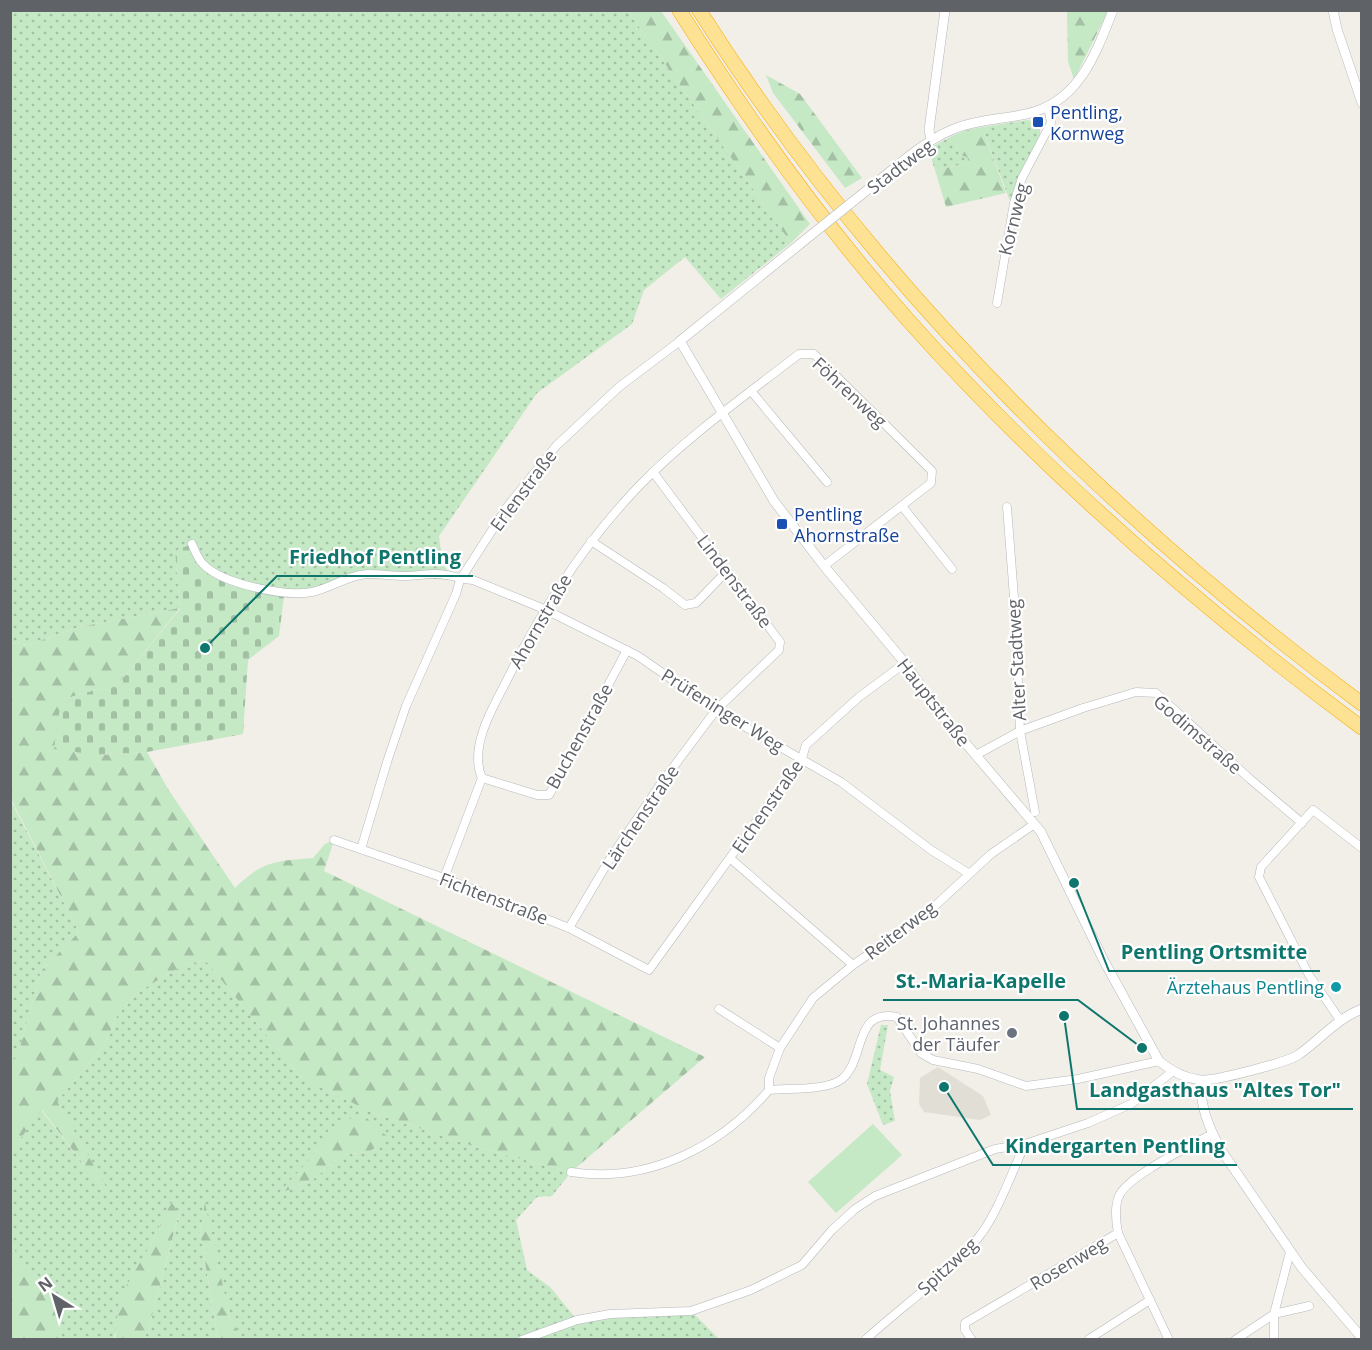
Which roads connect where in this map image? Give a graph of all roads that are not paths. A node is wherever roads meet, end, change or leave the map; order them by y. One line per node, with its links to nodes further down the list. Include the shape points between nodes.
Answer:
1 (679, 10): 30 (highway, via 722,79 833,228 907,319 987,404 1107,518 1216,613)
2 (699, 10): 7 (highway)
3 (706, 10): 7 (highway)
4 (945, 10): 10 (street, via 929,130)
5 (1113, 10): 9 (street, Stadtweg, via 1074,88)
6 (1333, 10): 8 (street)
7 (723, 48): 28 (highway, via 850,220 994,383 1063,452 1172,550)
8 (1362, 103)
9 (1048, 106): 10 (street, Stadtweg, via 961,126); 11 (street, Kornweg, via 1051,123 1022,178 1014,203)
10 (931, 140): 12 (street, Stadtweg, bridge)
11 (997, 303)
12 (680, 341): 14 (street, Hauptstraße); 24 (street, Erlenstraße, via 619,387 556,446 507,507)
13 (752, 391): 14 (street, Föhrenweg); 16 (street); 17 (street, Föhrenweg, via 799,354 814,354 932,471 931,483)
14 (722, 412): 15 (street, Ahornstraße); 21 (street, Hauptstraße, via 772,498)
15 (653, 472): 19 (street, Ahornstraße); 23 (street, Lindenstraße)
16 (827, 482)
17 (902, 506): 21 (street, Föhrenweg); 22 (street)
18 (1006, 507): 31 (street, Alter Stadtweg)
19 (591, 541): 23 (street, via 685,605 696,603); 25 (street, Ahornstraße)
20 (192, 544): 24 (street, Prüfeninger Weg, via 202,564 213,572 241,584 291,593 312,592 367,574 446,574)
21 (824, 566): 27 (street, Hauptstraße)
22 (952, 569)
23 (728, 572): 29 (street, Lindenstraße, via 780,642 779,650)
24 (460, 580): 25 (street, Prüfeninger Weg, via 473,580); 40 (street, Erlenstraße, via 406,705)
25 (544, 609): 26 (street, Prüfeninger Weg); 34 (street, Ahornstraße, via 497,699 479,744 478,769)
26 (627, 650): 29 (street, Prüfeninger Weg); 34 (street, Buchenstraße, via 549,795)
27 (905, 663): 32 (street, Hauptstraße); 33 (street, Eichenstraße, via 859,697 806,745)
28 (1362, 704)
29 (716, 710): 33 (street, Prüfeninger Weg); 44 (street, Lärchenstraße, via 641,812)
30 (1362, 728)
31 (1020, 731): 32 (street, Godimstraße); 35 (street, Alter Stadtweg); 36 (street, Godimstraße, via 1136,692 1156,693)
32 (976, 755): 37 (street, Hauptstraße)
33 (802, 758): 41 (street, Eichenstraße); 42 (street, Prüfeninger Weg)
34 (482, 778): 43 (street, Ahornstraße)
35 (1035, 812)
36 (1302, 823): 39 (street, via 1313,810); 49 (street, via 1261,867 1259,877 1309,975)
37 (1033, 825): 42 (street, Reiterweg); 51 (street, Hauptstraße, via 1041,832 1104,961)
38 (334, 840): 40 (street, Fichtenstraße)
39 (1362, 848)
40 (361, 849): 43 (street, Fichtenstraße)
41 (730, 859): 45 (street); 46 (street, Eichenstraße)
42 (968, 873): 45 (street, Reiterweg, via 937,904)
43 (444, 878): 44 (street, Fichtenstraße)
44 (569, 927): 46 (street, Fichtenstraße)
45 (853, 965): 50 (street, Reiterweg, via 813,998)
46 (649, 970)
47 (719, 1010): 50 (street)
48 (1362, 1010): 49 (street)
49 (1340, 1020): 53 (street, via 1296,1057)
50 (780, 1048): 54 (street, Reiterweg, via 769,1078)
51 (1159, 1061): 52 (street, Hauptstraße); 54 (street, via 1026,1086 978,1069 933,1060 921,1053 897,1017 886,1015 873,1018 865,1029 853,1065 837,1082)
52 (1172, 1072): 53 (street); 56 (street, via 1131,1104)
53 (1202, 1081): 55 (street, via 1200,1093)
54 (769, 1090): 57 (street, via 700,1148 676,1160 623,1174)
55 (1212, 1134): 58 (street, Rosenweg, via 1129,1182 1118,1196); 59 (street)
56 (1025, 1144): 65 (street, via 995,1149 875,1196 832,1230 802,1265 751,1290 691,1311 609,1314); 66 (street, Spitzweg, via 979,1238)
57 (572, 1172)
58 (1118, 1233): 60 (street); 67 (street, Rosenweg, via 965,1323)
59 (1290, 1252): 62 (street); 63 (street)
60 (1150, 1300): 64 (street); 68 (street)
61 (1309, 1306): 62 (street)
62 (1274, 1314): 69 (street); 70 (street)
63 (1362, 1338)
64 (1089, 1339)
65 (522, 1340)
66 (865, 1340)
67 (972, 1340)
68 (1169, 1340)
69 (1235, 1340)
70 (1274, 1340)

